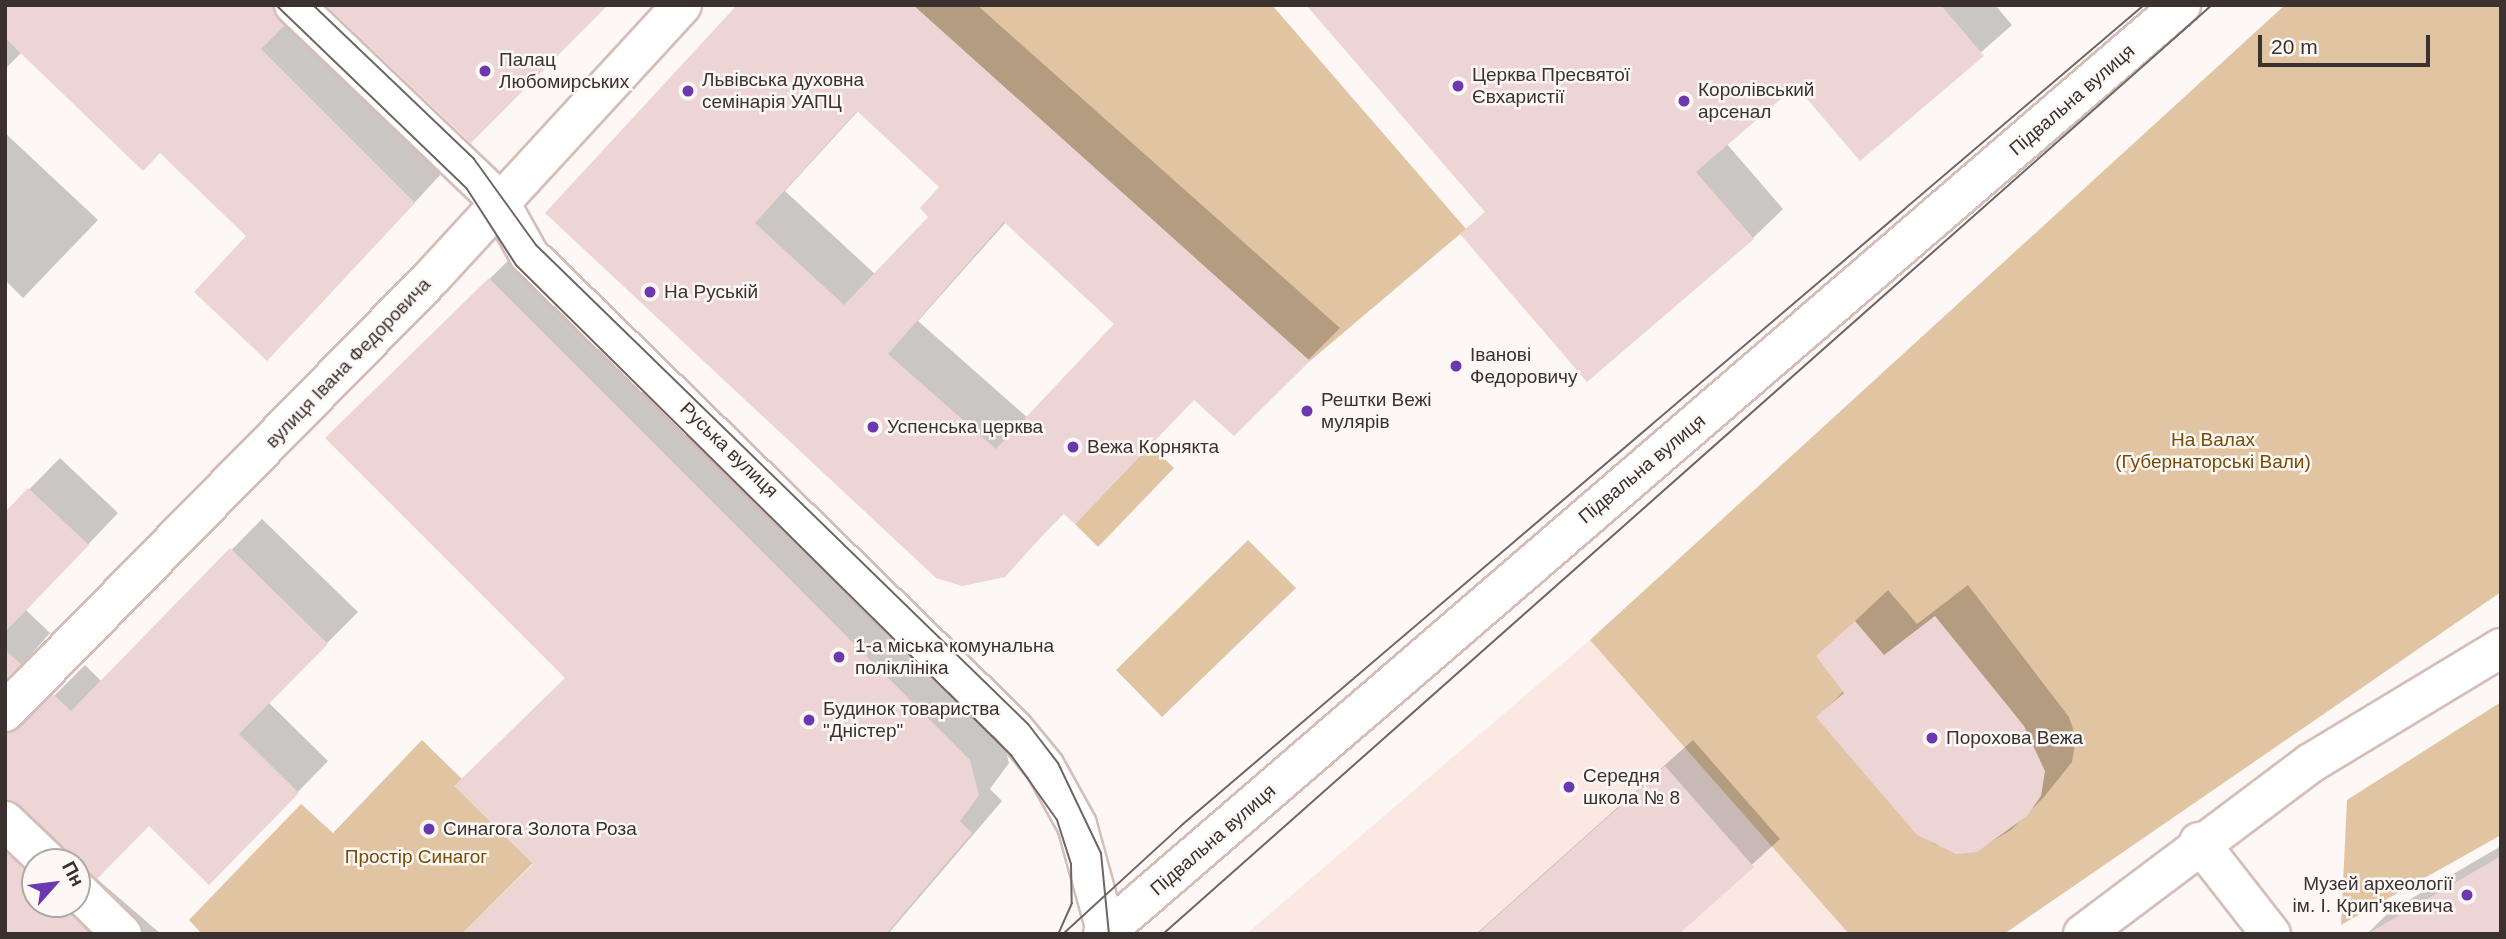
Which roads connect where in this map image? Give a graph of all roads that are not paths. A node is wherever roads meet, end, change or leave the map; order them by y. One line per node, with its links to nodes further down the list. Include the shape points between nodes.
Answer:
1 (294, 5): 4 (street, Руська вулиця)
2 (682, 5): 4 (street, вулиця Івана Федоровича)
3 (2181, 5): 11 (street, Підвальна вулиця)
4 (499, 201): 6 (street, вулиця Івана Федоровича); 11 (street, Руська вулиця, via 529,255 1013,728 1045,767 1077,825)
5 (2501, 648): 8 (street, via 2311,763)
6 (5, 712)
7 (5, 821): 9 (street)
8 (2199, 842): 13 (street); 14 (street)
9 (33, 848)
10 (91, 904): 12 (street)
11 (1106, 933)
12 (122, 934)
13 (2083, 934)
14 (2271, 934)

